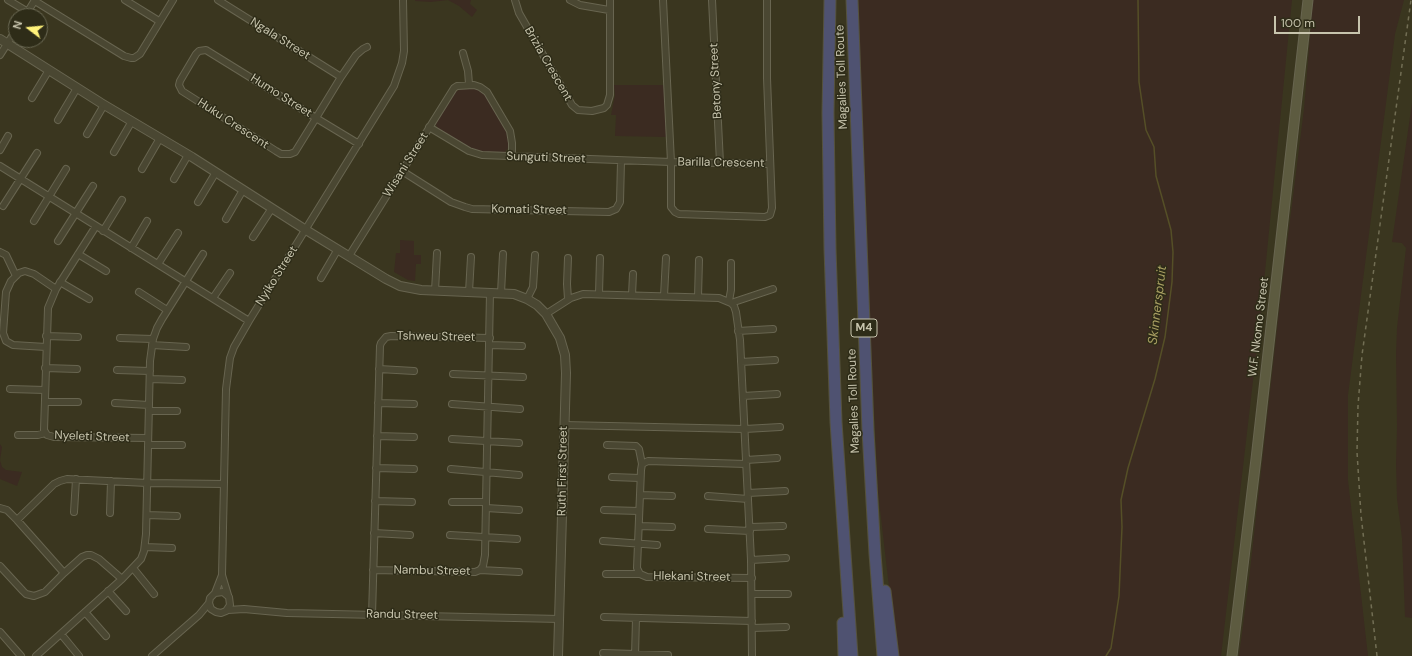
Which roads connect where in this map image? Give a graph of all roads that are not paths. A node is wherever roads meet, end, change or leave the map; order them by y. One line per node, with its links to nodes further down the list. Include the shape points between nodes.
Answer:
1 (8, 0): 16 (street)
2 (125, 0): 18 (street)
3 (173, 0): 18 (street)
4 (218, 0): 25 (street, Ngala Street)
5 (403, 0): 37 (street, Nyiko Street, via 404,51 399,75)
6 (516, 0): 17 (street, Brizia Crescent, via 519,13 537,46 572,105 578,110 598,111 604,108 609,100)
7 (570, 0): 17 (street, via 580,5)
8 (610, 0): 17 (street, Brizia Crescent)
9 (663, 0): 44 (street, Barilla Crescent)
10 (712, 0): 45 (street, Betony Street)
11 (767, 0): 46 (street, Barilla Crescent)
12 (830, 0): 152 (highway, Magalies Toll Route / M4, via 828,113)
13 (852, 0): 156 (highway, Magalies Toll Route / M4)
14 (1308, 0): 262 (main road, W.F. Nkomo Street)
15 (35, 1): 18 (street, via 131,58 140,54)
16 (18, 8)
17 (609, 10)
18 (159, 21)
19 (4, 41): 23 (street); 24 (street, Ruth First Street)
20 (367, 47): 25 (street, via 356,55)
21 (202, 50): 30 (street, Humo Street); 30 (street, Huku Crescent, via 196,54 180,81 180,88 276,151 286,154 295,152)
22 (463, 53): 26 (street)
23 (0, 55)
24 (49, 70): 27 (street, Ruth First Street); 28 (street)
25 (342, 77): 30 (street)
26 (469, 84): 33 (street, Wisani Street, via 454,88); 42 (street, via 487,92 511,136)
27 (77, 88): 29 (street, Ruth First Street); 31 (street)
28 (32, 98)
29 (104, 105): 32 (street, Ruth First Street); 34 (street)
30 (316, 118): 37 (street, Humo Street)
31 (58, 120)
32 (132, 121): 36 (street, Ruth First Street); 39 (street)
33 (430, 127): 42 (street, Sunguti Street, via 473,153); 50 (street, Wisani Street)
34 (87, 134)
35 (8, 136): 38 (street)
36 (160, 138): 41 (street, Ruth First Street); 49 (street)
37 (359, 144): 66 (street, Nyiko Street)
38 (0, 150)
39 (114, 152)
40 (37, 153): 52 (street)
41 (188, 155): 51 (street, Ruth First Street); 53 (street)
42 (512, 156): 43 (street, Sunguti Street)
43 (621, 161): 44 (street, Sunguti Street); 50 (street, Komati Street, via 620,202 616,209 609,212 472,209 452,202)
44 (671, 162): 45 (street, Barilla Crescent); 46 (street, via 670,203 674,212 765,217 770,215 772,208)
45 (720, 163): 46 (street, Barilla Crescent)
46 (770, 164)
47 (0, 166): 52 (street)
48 (66, 169): 56 (street)
49 (142, 169)
50 (402, 171): 79 (street, Wisani Street)
51 (216, 172): 55 (street, Ruth First Street); 58 (street)
52 (20, 178): 56 (street); 59 (street)
53 (174, 179)
54 (93, 186): 61 (street)
55 (243, 190): 60 (street, Ruth First Street); 62 (street)
56 (49, 196): 61 (street); 63 (street)
57 (122, 200): 67 (street)
58 (198, 202)
59 (3, 206)
60 (272, 208): 66 (street, Ruth First Street); 69 (street)
61 (76, 214): 65 (street); 70 (street)
62 (226, 218)
63 (34, 221)
64 (147, 221): 71 (street)
65 (96, 226): 67 (street); 74 (street, Nyeleti Street)
66 (306, 230): 72 (street, Ruth First Street); 113 (street, Nyiko Street)
67 (103, 231): 71 (street)
68 (178, 233): 86 (street)
69 (253, 237)
70 (58, 241)
71 (131, 248): 86 (street)
72 (338, 249): 79 (street, Ruth First Street); 91 (street)
73 (0, 252): 90 (street, via 6,255)
74 (78, 254): 87 (street); 93 (street, Nyeleti Street)
75 (202, 254): 92 (street)
76 (437, 254): 96 (street)
77 (503, 254): 101 (street)
78 (535, 255): 108 (street, via 533,287)
79 (349, 256): 96 (street, Ruth First Street, via 400,286)
80 (470, 257): 99 (street)
81 (568, 258): 109 (street)
82 (600, 258): 102 (street)
83 (666, 258): 104 (street)
84 (699, 260): 105 (street)
85 (731, 263): 110 (street)
86 (158, 264): 92 (street)
87 (106, 271)
88 (230, 272): 106 (street)
89 (633, 274): 103 (street)
90 (16, 276): 94 (street, via 25,271 29,272); 97 (street)
91 (321, 278)
92 (185, 281): 106 (street); 111 (street)
93 (60, 282): 94 (street, Nyeleti Street); 107 (street)
94 (56, 289): 116 (street, Nyeleti Street, via 48,308)
95 (773, 289): 110 (street)
96 (435, 291): 99 (street, Ruth First Street)
97 (3, 292): 123 (street, via 3,333 6,341 13,345)
98 (139, 292): 111 (street)
99 (469, 292): 100 (street, Ruth First Street)
100 (490, 292): 101 (street, Ruth First Street); 119 (street, Nambu Street)
101 (501, 293): 108 (street, Ruth First Street)
102 (599, 294): 103 (street); 109 (street, via 583,294)
103 (632, 295): 104 (street)
104 (664, 296): 105 (street)
105 (698, 297): 110 (street, via 719,298)
106 (213, 298): 113 (street)
107 (89, 299)
108 (527, 299): 112 (street, Ruth First Street)
109 (568, 299): 112 (street)
110 (730, 302): 115 (street, via 736,312)
111 (168, 310): 120 (street)
112 (546, 314): 153 (street, Ruth First Street, via 560,338 565,355)
113 (249, 321): 180 (street, Nyiko Street, via 234,347 227,374)
114 (773, 329): 115 (street)
115 (738, 331): 126 (street)
116 (46, 336): 117 (street); 123 (street, Nyeleti Street)
117 (78, 337)
118 (120, 338): 120 (street)
119 (490, 338): 121 (street, Nambu Street); 129 (street, Tshweu Street, via 391,336 383,340 380,346)
120 (152, 342): 124 (street); 131 (street)
121 (490, 345): 122 (street); 134 (street, Nambu Street)
122 (522, 346)
123 (46, 347): 127 (street, Nyeleti Street)
124 (186, 347)
125 (775, 360): 126 (street)
126 (741, 362): 141 (street)
127 (45, 368): 128 (street); 139 (street, Nyeleti Street)
128 (77, 369)
129 (379, 369): 132 (street); 145 (street)
130 (117, 370): 131 (street)
131 (150, 371): 136 (street)
132 (414, 371)
133 (453, 374): 134 (street)
134 (489, 376): 135 (street); 148 (street, Nambu Street)
135 (523, 377)
136 (150, 379): 137 (street); 149 (street)
137 (182, 380)
138 (10, 389): 139 (street)
139 (45, 390): 142 (street, Nyeleti Street)
140 (777, 394): 141 (street)
141 (743, 396): 155 (street)
142 (44, 402): 143 (street); 157 (street, Nyeleti Street)
143 (78, 402)
144 (115, 403): 149 (street)
145 (378, 403): 146 (street); 159 (street)
146 (414, 404)
147 (452, 404): 148 (street)
148 (488, 407): 150 (street); 162 (street, Nambu Street)
149 (149, 408): 151 (street); 163 (street)
150 (520, 409)
151 (177, 411)
152 (836, 422): 258 (highway); 259 (highway, Magalies Toll Route / M4)
153 (564, 425): 155 (street); 243 (street, Ruth First Street)
154 (780, 427): 155 (street)
155 (745, 429): 168 (street)
156 (868, 431): 260 (highway, Magalies Toll Route / M4); 261 (highway)
157 (45, 433): 158 (street); 163 (street, Nyeleti Street, via 54,437)
158 (18, 435)
159 (377, 436): 160 (street); 170 (street)
160 (414, 437)
161 (452, 439): 162 (street)
162 (488, 441): 164 (street); 173 (street, Nambu Street)
163 (148, 442): 165 (street, Nyeleti Street); 179 (street)
164 (519, 443)
165 (182, 445)
166 (607, 445): 169 (street, Hlekani Street, via 636,446)
167 (777, 458): 168 (street)
168 (746, 462): 169 (street, via 648,461); 185 (street)
169 (642, 464): 176 (street, Hlekani Street)
170 (376, 468): 171 (street); 186 (street)
171 (414, 469)
172 (451, 469): 173 (street)
173 (487, 472): 174 (street); 189 (street, Nambu Street)
174 (519, 475)
175 (612, 477): 176 (street)
176 (640, 478): 182 (street, Hlekani Street)
177 (76, 479): 178 (street); 194 (street); 198 (street, via 54,484)
178 (111, 481): 179 (street); 195 (street)
179 (147, 483): 180 (street); 196 (street)
180 (224, 484): 224 (street, Nyiko Street)
181 (785, 491): 185 (street)
182 (640, 495): 183 (street); 193 (street, Hlekani Street)
183 (672, 496)
184 (708, 496): 185 (street)
185 (748, 496): 203 (street)
186 (375, 501): 187 (street); 204 (street)
187 (412, 502)
188 (452, 502): 189 (street)
189 (486, 505): 191 (street); 207 (street, Nambu Street)
190 (0, 508): 198 (street, via 7,510)
191 (519, 510)
192 (604, 510): 193 (street)
193 (639, 511): 199 (street, Hlekani Street)
194 (74, 512)
195 (110, 513)
196 (147, 515): 197 (street); 212 (street)
197 (178, 516)
198 (17, 520): 221 (street)
199 (639, 526): 201 (street); 210 (street, Hlekani Street)
200 (783, 526): 203 (street)
201 (672, 527)
202 (708, 529): 203 (street)
203 (750, 529): 215 (street)
204 (374, 533): 205 (street); 218 (street)
205 (410, 535)
206 (450, 535): 207 (street)
207 (485, 536): 208 (street); 219 (street, Nambu Street, via 484,562)
208 (517, 539)
209 (603, 541): 210 (street)
210 (638, 544): 211 (street); 223 (street, Hlekani Street, via 637,568)
211 (656, 545)
212 (145, 547): 213 (street); 217 (street, via 141,559)
213 (172, 548)
214 (786, 558): 215 (street)
215 (751, 560): 225 (street)
216 (0, 566): 221 (street, via 26,594 34,596 45,592)
217 (133, 568): 226 (street); 229 (street)
218 (374, 570): 219 (street, Nambu Street); 240 (street)
219 (480, 570): 220 (street)
220 (519, 572)
221 (64, 573): 226 (street, via 82,557 92,555)
222 (606, 574): 223 (street)
223 (640, 574): 225 (street, Hlekani Street, via 647,577)
224 (222, 575): 228 (street, Nyiko Street); 232 (street, Nyiko Street)
225 (752, 578): 230 (street)
226 (122, 579): 227 (street)
227 (108, 591): 236 (street); 237 (street)
228 (215, 593): 232 (street, via 223,592); 233 (street, via 211,596)
229 (154, 594)
230 (752, 594): 231 (street); 244 (street)
231 (788, 594)
232 (229, 598): 234 (street, Randu Street); 235 (street)
233 (209, 604): 238 (street); 239 (street)
234 (244, 609): 235 (street, Randu Street); 240 (street, Randu Street)
235 (228, 610): 238 (street)
236 (85, 612): 247 (street); 248 (street)
237 (126, 612)
238 (216, 612): 239 (street)
239 (199, 615): 254 (street)
240 (372, 615): 243 (street, Randu Street)
241 (604, 617): 242 (street)
242 (636, 618): 244 (street); 250 (street)
243 (560, 619): 255 (street, Ruth First Street)
244 (752, 625): 245 (street); 257 (street)
245 (786, 627)
246 (0, 632): 251 (street)
247 (60, 634): 252 (street); 253 (street)
248 (106, 636)
249 (603, 653): 250 (street)
250 (635, 655): 256 (street)
251 (22, 656)
252 (36, 656)
253 (79, 656)
254 (152, 656)
255 (558, 656)
256 (668, 656)
257 (752, 656)
258 (844, 656)
259 (852, 656)
260 (883, 656)
261 (893, 656)
262 (1232, 656)

